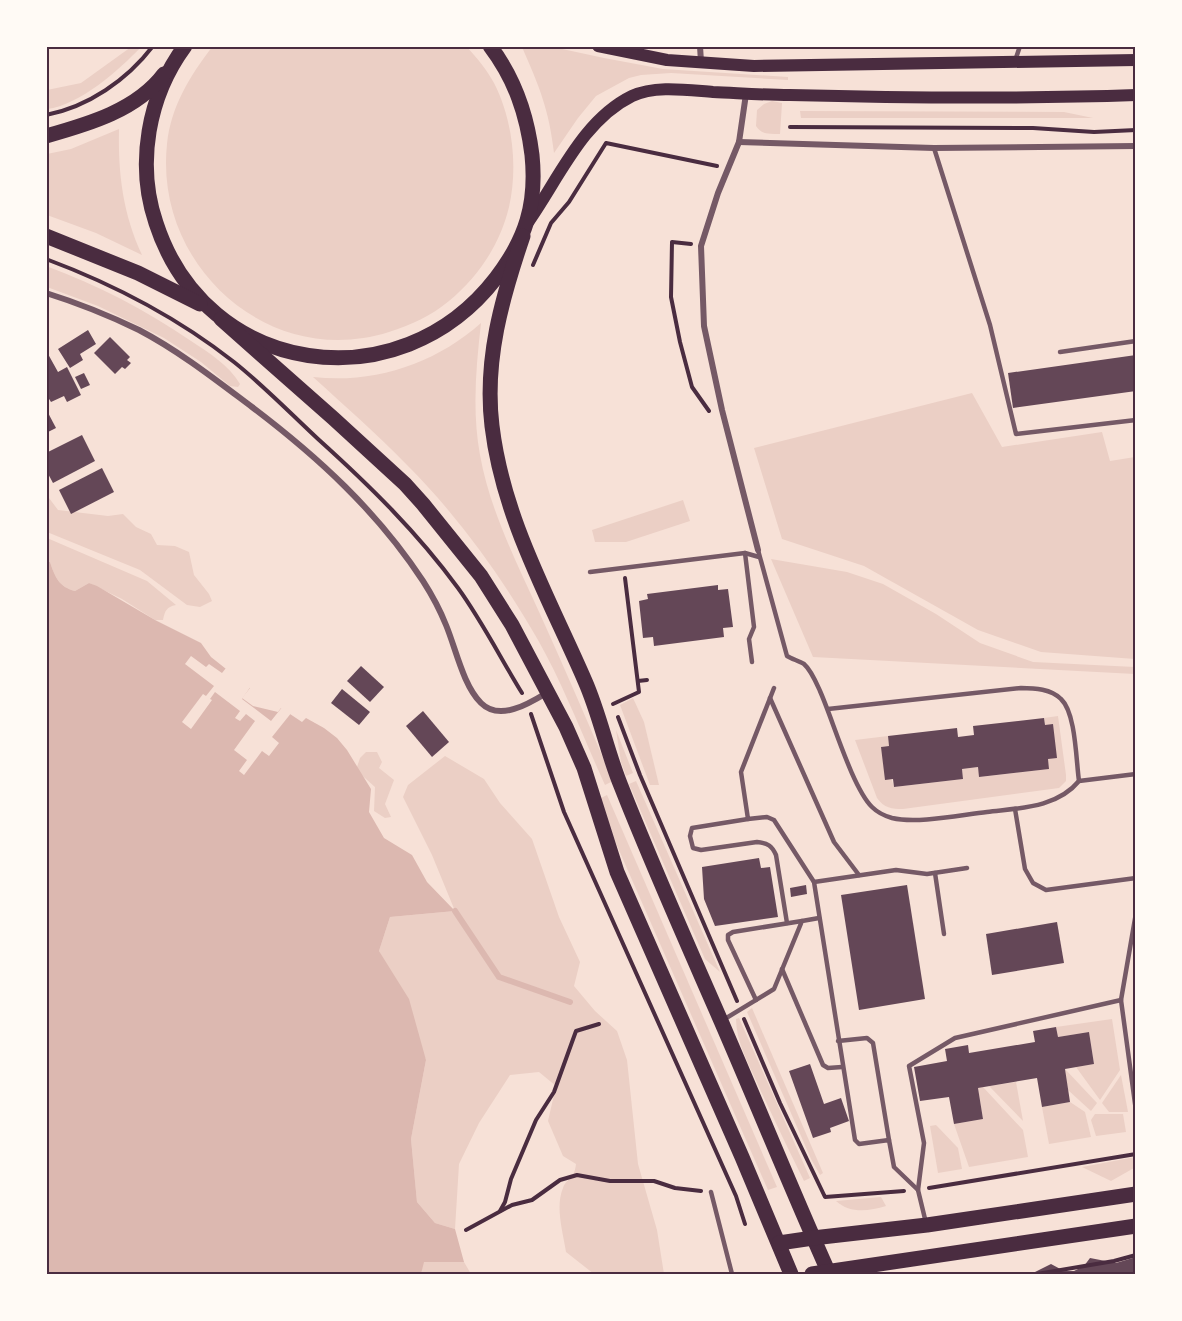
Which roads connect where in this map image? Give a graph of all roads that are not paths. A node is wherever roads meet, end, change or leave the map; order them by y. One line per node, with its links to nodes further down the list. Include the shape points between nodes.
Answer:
1 (185, 46): 9 (main road)
2 (490, 46): 16 (main road, via 507,70 525,115 533,164)
3 (597, 46): 8 (main road)
4 (700, 46): 8 (street)
5 (1020, 46): 7 (lane)
6 (1136, 60): 7 (main road)
7 (1015, 62): 8 (main road, via 797,66)
8 (700, 63)
9 (172, 64): 12 (main road, via 142,96 123,107 91,123); 19 (main road, via 149,135 146,183 166,251 185,282)
10 (746, 94): 11 (main road); 13 (street); 16 (main road, via 648,91 613,106 579,144)
11 (1136, 95)
12 (46, 136)
13 (739, 142): 15 (street); 24 (street, via 701,246 704,326)
14 (1136, 146): 15 (street)
15 (934, 148): 22 (lane, via 990,326 1016,434)
16 (525, 230): 19 (main road, via 488,289 461,314 421,339 379,353 341,359 301,355 259,340); 50 (main road, via 502,299 491,377 492,427 503,482 519,532 586,682 620,784)
17 (46, 236): 19 (main road, via 138,273)
18 (46, 293): 28 (street, via 125,324 167,347 260,413 332,473 374,516 423,582 438,606 460,664 482,704 489,709 512,710)
19 (216, 315): 28 (main road, via 423,504 498,601)
20 (1136, 341): 21 (lane)
21 (1060, 352)
22 (1136, 420)
23 (745, 553): 24 (lane); 25 (lane); 26 (lane, via 754,627 749,639)
24 (758, 554): 30 (lane, via 787,656 804,664)
25 (590, 572)
26 (752, 662)
27 (774, 688): 29 (lane)
28 (548, 692): 61 (main road, via 584,768 617,872)
29 (770, 698): 34 (lane, via 741,772); 37 (lane, via 834,842)
30 (828, 710): 32 (lane, via 1021,688 1046,691 1062,699 1070,715); 33 (lane, via 863,795 882,814 914,820)
31 (1136, 774): 32 (lane)
32 (1079, 781): 33 (lane, via 1056,800)
33 (1015, 809): 38 (lane, via 1025,869 1033,883 1046,890)
34 (748, 819): 39 (lane, via 774,820); 43 (lane, via 692,828 693,848 757,842 773,848)
35 (967, 868): 36 (lane)
36 (935, 873): 37 (lane, via 903,869); 44 (lane)
37 (859, 875): 39 (lane)
38 (1136, 878)
39 (814, 882): 41 (lane)
40 (1136, 913): 46 (lane)
41 (819, 918): 42 (lane); 51 (lane)
42 (802, 921): 43 (lane); 47 (lane)
43 (787, 923): 48 (lane, via 728,935)
44 (944, 934)
45 (1136, 965): 46 (lane)
46 (1127, 966): 49 (lane)
47 (782, 969): 48 (lane, via 774,989); 52 (lane, via 823,1065)
48 (756, 1000): 50 (lane)
49 (1121, 1000): 53 (lane); 55 (lane, via 955,1038 909,1066 924,1143)
50 (721, 1021): 60 (main road)
51 (838, 1041): 52 (lane); 54 (lane, via 867,1038 873,1043)
52 (842, 1067): 54 (lane, via 855,1140 865,1144)
53 (1136, 1111)
54 (890, 1140): 55 (lane, via 894,1167)
55 (918, 1190): 58 (lane)
56 (711, 1192): 63 (lane)
57 (1136, 1194): 58 (main road)
58 (927, 1225): 60 (main road)
59 (1136, 1226): 62 (main road)
60 (813, 1238): 61 (main road); 62 (main road)
61 (779, 1244): 64 (main road)
62 (829, 1273): 65 (main road)
63 (732, 1275)
64 (791, 1275)
65 (812, 1275)

